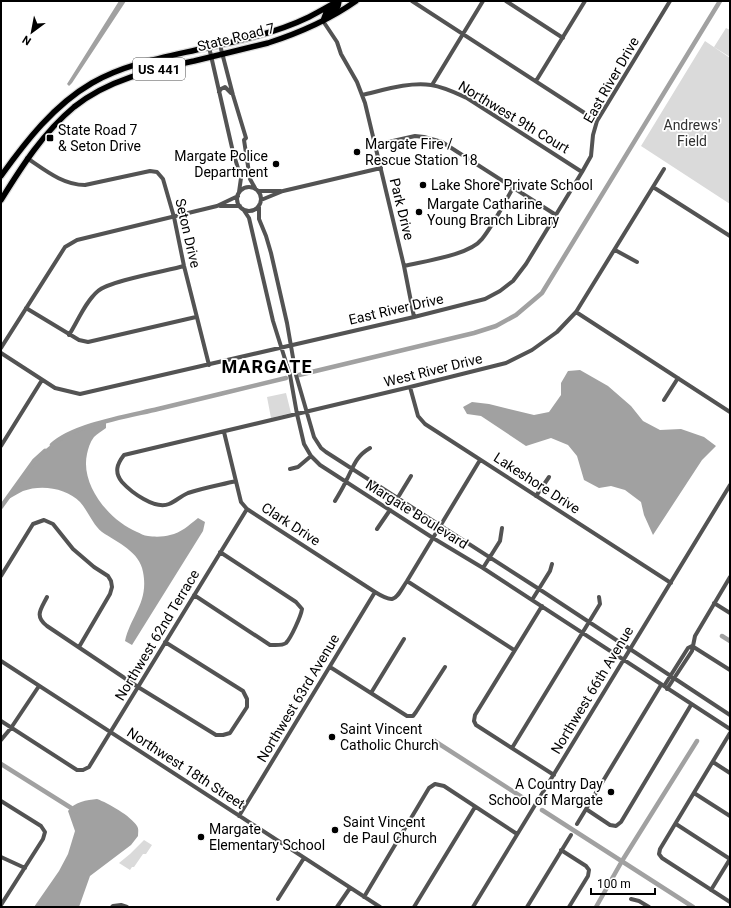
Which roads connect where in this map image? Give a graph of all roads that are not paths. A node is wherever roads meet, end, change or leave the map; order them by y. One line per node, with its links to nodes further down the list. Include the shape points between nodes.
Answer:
1 (339, 1): 8 (main road, via 338,6 326,13); 11 (main road, State Road 7 / US 441, via 284,27)
2 (356, 1): 8 (main road, State Road 7 / US 441)
3 (412, 1): 9 (street)
4 (483, 1): 9 (street)
5 (506, 1): 10 (street)
6 (585, 1): 10 (street)
7 (670, 1): 22 (street, East River Drive)
8 (323, 20): 13 (main road, State Road 7 / US 441, via 283,38); 21 (street, Park Drive, via 337,42)
9 (463, 34): 16 (street); 18 (street)
10 (563, 38): 16 (street)
11 (220, 45): 12 (main road, State Road 7 / US 441); 13 (street)
12 (209, 47): 14 (street); 15 (main road, State Road 7 / US 441)
13 (222, 54): 14 (main road, State Road 7 / US 441); 20 (street)
14 (212, 57): 17 (main road, State Road 7 / US 441, via 142,73); 19 (street)
15 (123, 69): 17 (main road, via 114,76); 28 (main road, State Road 7 / US 441, via 92,83 63,104 36,131)
16 (536, 81): 22 (street)
17 (111, 84): 24 (main road, State Road 7 / US 441, via 86,98 64,116)
18 (432, 85): 21 (street, Northwest 9th Court, via 394,88); 27 (street, Northwest 9th Court, via 467,98)
19 (219, 94): 20 (street, via 225,87); 33 (street, via 242,178)
20 (233, 95): 31 (street, via 246,138 244,140 250,179)
21 (362, 95): 23 (street, Park Drive)
22 (597, 121): 27 (street, East River Drive, via 591,156)
23 (376, 145): 25 (street, Park Drive); 30 (street, via 416,136 442,142)
24 (27, 158): 34 (main road, State Road 7 / US 441); 39 (street, Seton Drive, via 62,180 75,185 150,171 157,172 163,179)
25 (380, 168): 32 (street); 44 (street, Park Drive)
26 (664, 169): 29 (street, West River Drive)
27 (582, 172): 38 (street, East River Drive)
28 (1, 176)
29 (653, 187): 40 (street); 41 (street, West River Drive)
30 (513, 188): 38 (street); 44 (street, via 482,240 472,248)
31 (256, 190): 32 (street); 33 (street, via 246,187); 35 (street, via 261,197)
32 (283, 190): 35 (street)
33 (238, 194): 36 (street); 37 (street, via 238,203)
34 (1, 197)
35 (260, 203): 37 (street, via 254,210); 50 (street, Margate Boulevard, via 259,219 268,244)
36 (217, 206): 37 (street); 39 (street)
37 (242, 207): 52 (street, Margate Boulevard, via 249,218)
38 (556, 215): 48 (street, East River Drive, via 526,264 513,281 500,292 485,299)
39 (174, 217): 43 (street, Seton Drive); 45 (street, via 77,240 65,246)
40 (730, 236)
41 (616, 250): 42 (street); 46 (street, West River Drive)
42 (637, 262)
43 (184, 266): 47 (street, Seton Drive); 49 (street, via 111,284 98,290)
44 (404, 266): 48 (street, Park Drive)
45 (26, 308): 49 (street); 51 (street)
46 (576, 312): 55 (street); 57 (street, West River Drive, via 557,332 532,350 506,363)
47 (196, 317): 49 (street, via 88,342); 54 (street, Seton Drive)
48 (414, 317): 50 (street, East River Drive)
49 (69, 335)
50 (291, 346): 52 (street, East River Drive); 59 (street, Margate Boulevard)
51 (1, 348)
52 (282, 348): 54 (street, East River Drive); 61 (street, Margate Boulevard)
53 (1, 353): 56 (street, East River Drive)
54 (209, 365): 56 (street, East River Drive, via 80,394 55,388)
55 (678, 378): 58 (street); 60 (street)
56 (42, 380): 63 (street)
57 (410, 387): 59 (street, West River Drive); 66 (street, Lakeshore Drive, via 418,416 425,424)
58 (664, 400)
59 (306, 412): 61 (street, West River Drive); 68 (street, Margate Boulevard, via 321,448)
60 (730, 412)
61 (297, 414): 62 (street, West River Drive); 65 (street, Margate Boulevard, via 304,444)
62 (224, 432): 71 (street, Clark Drive); 71 (street, West River Drive, via 124,455 116,468 118,478 128,489 158,506 168,505 187,494)
63 (1, 446)
64 (370, 448): 68 (street, via 360,454)
65 (311, 456): 67 (street, via 298,467); 72 (street, Margate Boulevard, via 320,465)
66 (480, 460): 74 (street, Lakeshore Drive); 79 (street)
67 (290, 469)
68 (351, 469): 72 (street); 75 (street, Margate Boulevard)
69 (411, 476): 75 (street)
70 (549, 477): 74 (street)
71 (236, 481): 77 (street, Clark Drive, via 241,502)
72 (346, 481): 76 (street); 78 (street, Margate Boulevard)
73 (730, 485): 90 (street, Northwest 66th Avenue)
74 (536, 496): 90 (street, Lakeshore Drive)
75 (397, 498): 79 (street, Margate Boulevard)
76 (335, 501)
77 (247, 509): 83 (street, Northwest 62nd Terrace); 92 (street, Clark Drive)
78 (390, 510): 81 (street); 82 (street, Margate Boulevard)
79 (440, 526): 82 (street); 84 (street, Margate Boulevard)
80 (502, 528): 84 (street, via 500,541)
81 (377, 529)
82 (433, 538): 86 (street, Margate Boulevard); 89 (street)
83 (220, 552): 93 (street, Northwest 62nd Terrace); 93 (street, via 296,602 302,609 301,617 285,643 270,645)
84 (489, 557): 86 (street); 91 (street, Margate Boulevard)
85 (552, 564): 91 (street)
86 (483, 568): 96 (street, Margate Boulevard)
87 (1, 576): 105 (street, via 33,524 44,520 53,524 73,549 108,576 112,584 110,594)
88 (730, 577): 97 (street)
89 (407, 581): 92 (street, Clark Drive, via 392,600 387,600); 106 (street)
90 (671, 583): 107 (street, Northwest 66th Avenue)
91 (539, 589): 96 (street); 100 (street, Margate Boulevard)
92 (375, 592): 110 (street, Northwest 63rd Avenue)
93 (194, 595): 103 (street, Northwest 62nd Terrace)
94 (599, 597): 100 (street, via 600,604)
95 (47, 598): 105 (street, via 40,613 41,621)
96 (532, 600): 98 (street, Margate Boulevard)
97 (714, 603): 99 (street); 104 (street)
98 (542, 606): 101 (street, Margate Boulevard); 106 (street)
99 (730, 613)
100 (588, 622): 101 (street); 107 (street, Margate Boulevard)
101 (582, 632): 108 (street, Margate Boulevard); 126 (street)
102 (404, 639): 117 (street)
103 (165, 642): 115 (street, Northwest 62nd Terrace); 115 (street, via 242,691 247,699 247,707 230,733 216,735)
104 (692, 646): 112 (street); 113 (street, via 688,648)
105 (79, 647): 115 (street)
106 (514, 650): 126 (street, via 475,715 474,721 476,725)
107 (630, 650): 108 (street, Northwest 66th Avenue); 113 (street, Margate Boulevard)
108 (624, 660): 116 (street, Margate Boulevard); 129 (street, Northwest 66th Avenue)
109 (1, 661): 114 (street, Northwest 18th Street)
110 (330, 667): 117 (street); 134 (street, Northwest 63rd Avenue)
111 (445, 667): 117 (street, via 413,716 407,716)
112 (730, 670)
113 (673, 676): 116 (street); 119 (street, Margate Boulevard)
114 (38, 686): 121 (street); 123 (street, Northwest 18th Street)
115 (138, 687): 123 (street, Northwest 62nd Terrace)
116 (664, 687): 118 (street, Margate Boulevard); 133 (street)
117 (371, 692)
118 (691, 705): 122 (street, Margate Boulevard); 133 (street, via 621,822 616,826 610,825)
119 (730, 715)
120 (1, 721): 121 (street)
121 (11, 728): 123 (street, Northwest 62nd Terrace, via 77,770 89,767); 125 (street)
122 (730, 729)
123 (110, 732): 134 (street, Northwest 18th Street)
124 (730, 734): 127 (street)
125 (1, 740)
126 (512, 748): 129 (street)
127 (713, 762): 128 (street); 130 (street)
128 (730, 774)
129 (554, 775): 138 (street, Northwest 66th Avenue)
130 (694, 793): 135 (street); 137 (street)
131 (1, 801): 144 (street, via 41,826 45,832)
132 (475, 807): 138 (street); 147 (street, via 444,786 435,784 429,788); 156 (street)
133 (586, 809): 136 (street)
134 (239, 816): 142 (street, Northwest 18th Street)
135 (730, 816)
136 (577, 824)
137 (676, 824): 143 (street); 146 (street, via 659,854)
138 (517, 834): 157 (street, Northwest 66th Avenue)
139 (570, 835): 140 (street)
140 (561, 850): 158 (street); 159 (street, via 589,870)
141 (1, 857): 144 (street)
142 (304, 858): 145 (street, Northwest 18th Street); 148 (street)
143 (730, 859): 146 (street)
144 (25, 868): 151 (street)
145 (350, 888): 147 (street, Northwest 18th Street); 154 (street)
146 (711, 890): 150 (street)
147 (364, 897): 155 (street, Northwest 18th Street)
148 (278, 899)
149 (631, 899): 160 (street, via 639,900)
150 (730, 902)
151 (1, 905)
152 (113, 906): 153 (street)
153 (127, 907)
154 (337, 907)
155 (380, 907)
156 (414, 907)
157 (473, 907)
158 (527, 907)
159 (569, 907)
160 (649, 907)

